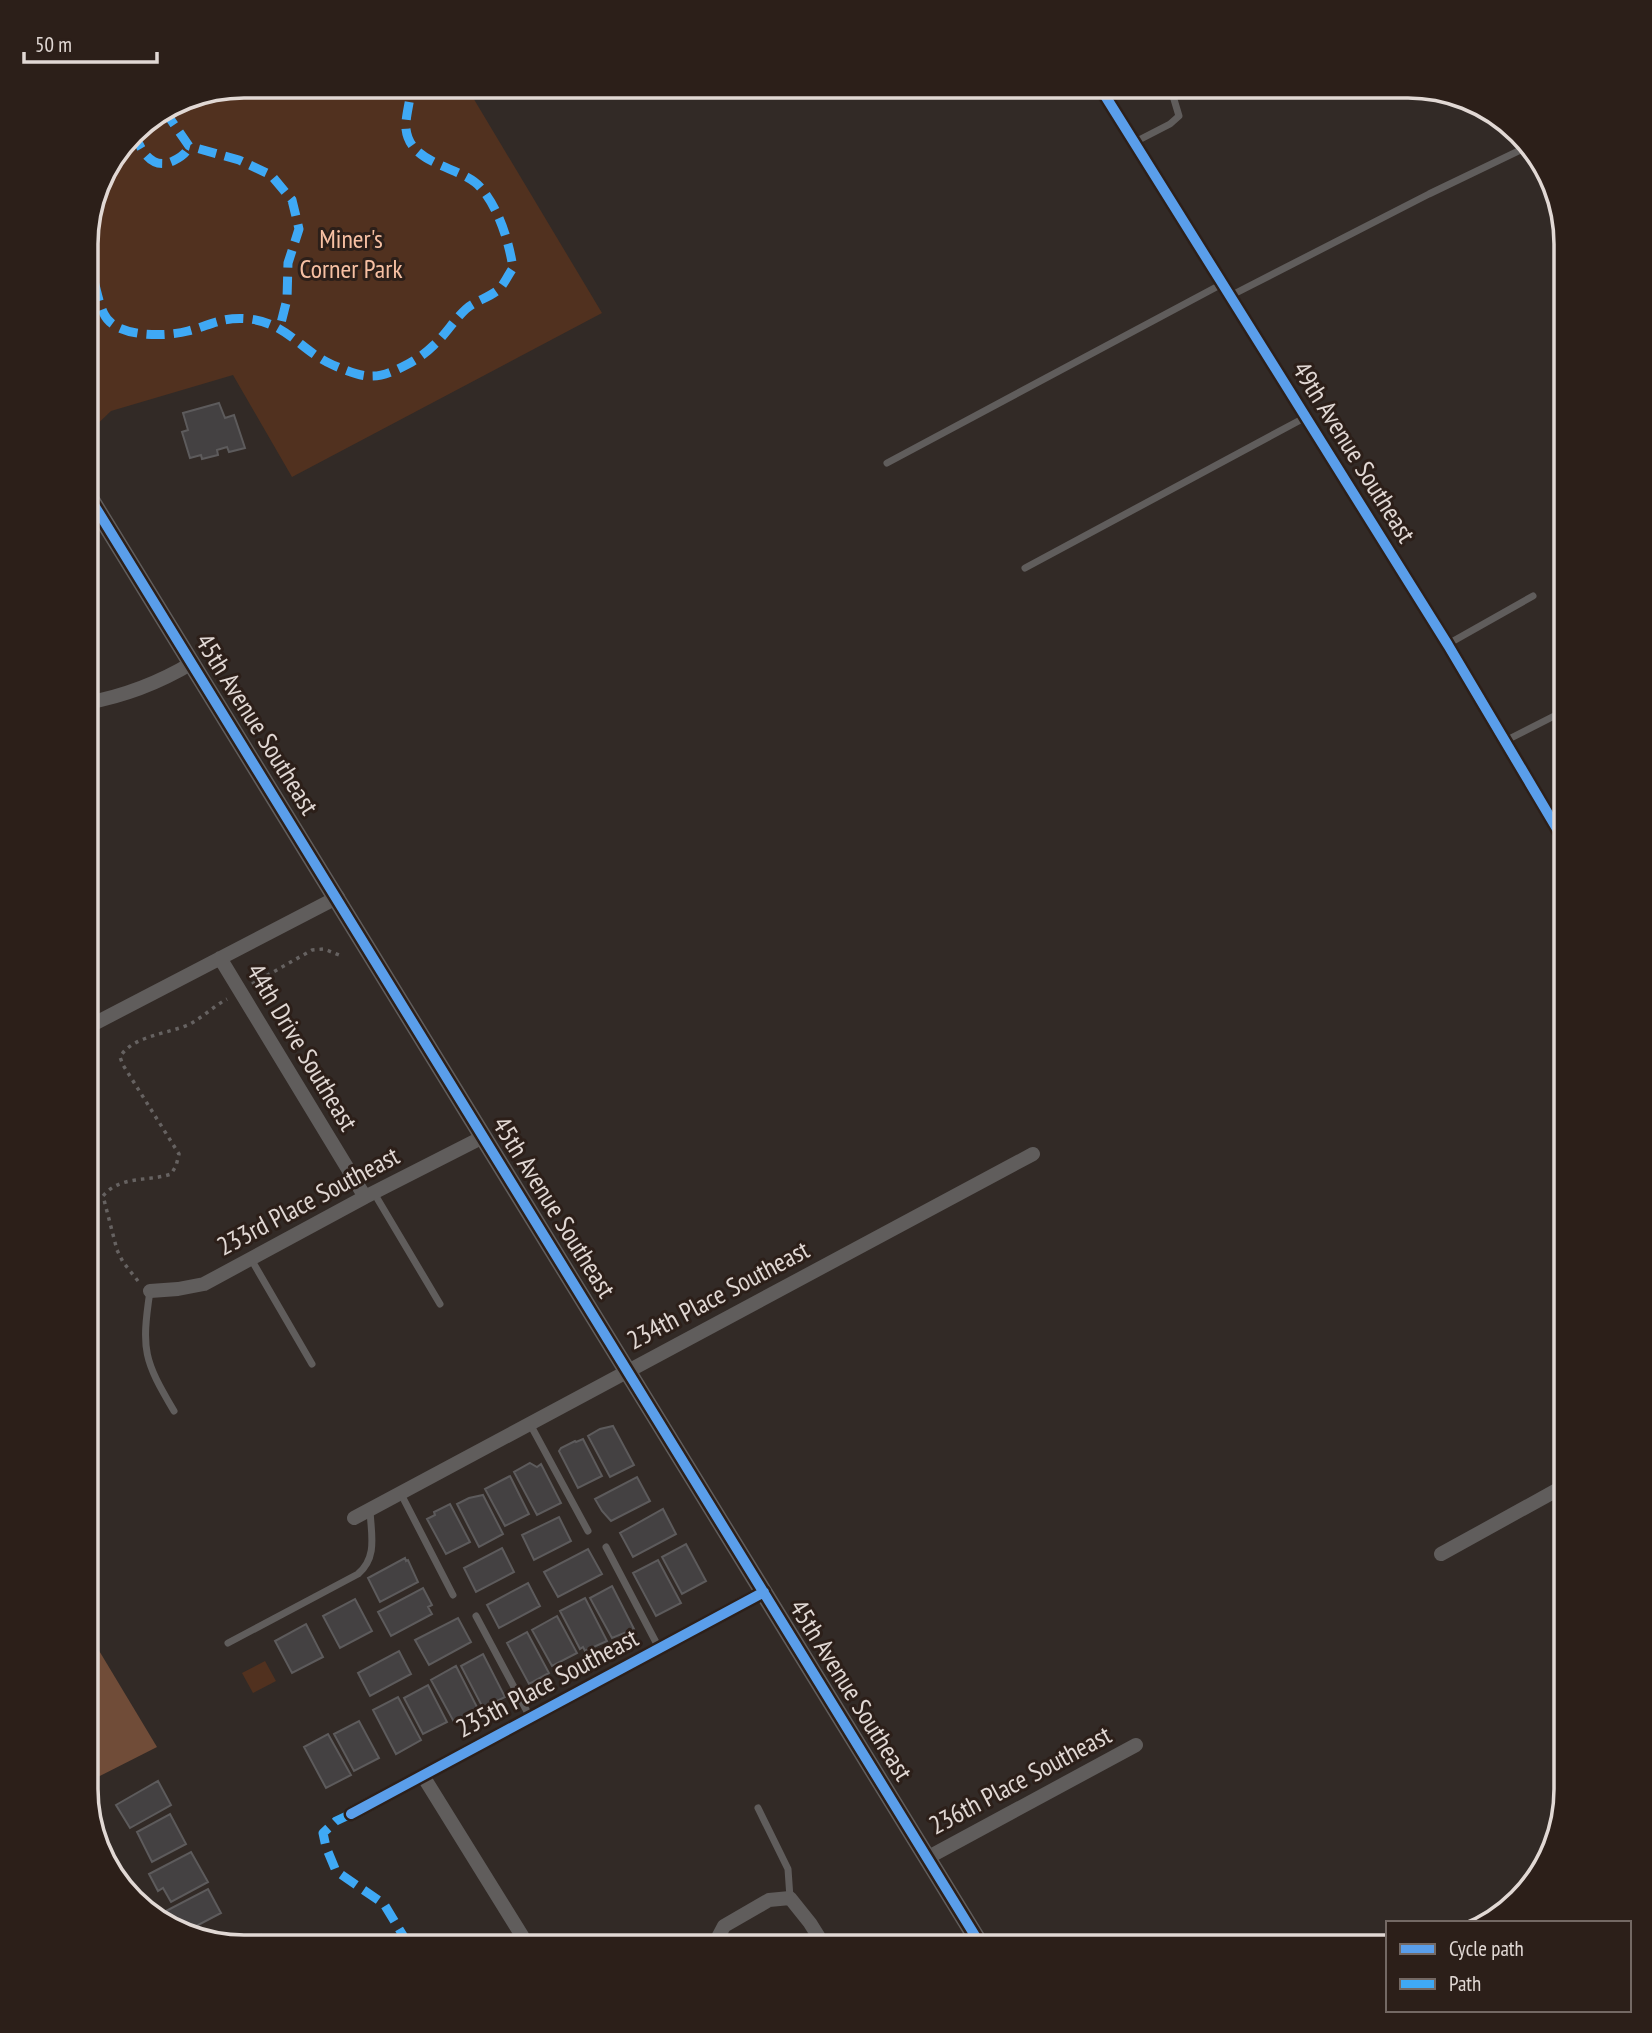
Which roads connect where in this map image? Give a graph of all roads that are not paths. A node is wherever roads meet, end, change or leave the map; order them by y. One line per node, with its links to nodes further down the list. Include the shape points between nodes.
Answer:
1 (1106, 98): 3 (street, 49th Avenue Southeast)
2 (1174, 98): 3 (lane, via 1179,116)
3 (1134, 143): 5 (street, 49th Avenue Southeast)
4 (1520, 150): 5 (lane)
5 (1226, 290): 6 (street, 49th Avenue Southeast); 7 (lane)
6 (1306, 417): 9 (lane); 11 (street, 49th Avenue Southeast)
7 (887, 463)
8 (98, 511): 12 (street, 45th Avenue Southeast)
9 (1025, 568)
10 (1533, 596): 11 (lane)
11 (1447, 645): 15 (street, 49th Avenue Southeast)
12 (192, 663): 13 (street, via 138,691); 17 (street, 45th Avenue Southeast)
13 (98, 701)
14 (1554, 716): 15 (lane)
15 (1505, 741): 16 (street, 49th Avenue Southeast)
16 (1554, 824)
17 (338, 897): 18 (street); 20 (street, 45th Avenue Southeast)
18 (220, 958): 19 (street); 22 (street, 44th Drive Southeast)
19 (98, 1022)
20 (483, 1137): 22 (street, 233rd Place Southeast); 27 (street, 45th Avenue Southeast)
21 (1032, 1154): 27 (street, 234th Place Southeast)
22 (369, 1195): 23 (street, 233rd Place Southeast); 25 (lane)
23 (250, 1259): 24 (street, 233rd Place Southeast, via 204,1284); 26 (lane)
24 (150, 1291): 28 (lane, via 145,1348 151,1370)
25 (440, 1304)
26 (312, 1364)
27 (628, 1371): 29 (street, 234th Place Southeast); 37 (street, 45th Avenue Southeast)
28 (174, 1411)
29 (530, 1424): 31 (street, 234th Place Southeast); 34 (lane)
30 (1554, 1492): 36 (street)
31 (400, 1493): 32 (street, 234th Place Southeast); 38 (lane)
32 (370, 1509): 33 (street, 234th Place Southeast); 40 (lane, via 367,1567)
33 (354, 1518)
34 (587, 1531)
35 (606, 1547): 41 (lane)
36 (1441, 1554)
37 (764, 1592): 41 (street, 235th Place Southeast); 47 (street, 45th Avenue Southeast)
38 (453, 1595)
39 (476, 1616): 42 (lane)
40 (228, 1643)
41 (660, 1648): 42 (street, 235th Place Southeast)
42 (530, 1718): 44 (street, 235th Place Southeast)
43 (1136, 1745): 47 (street, 236th Place Southeast)
44 (423, 1776): 46 (street, 235th Place Southeast); 49 (street)
45 (758, 1808): 48 (lane, via 788,1869)
46 (351, 1814)
47 (927, 1858): 52 (street, 45th Avenue Southeast)
48 (790, 1898): 50 (street, via 769,1900 724,1926); 51 (street)
49 (522, 1935)
50 (719, 1935)
51 (818, 1935)
52 (975, 1935)

